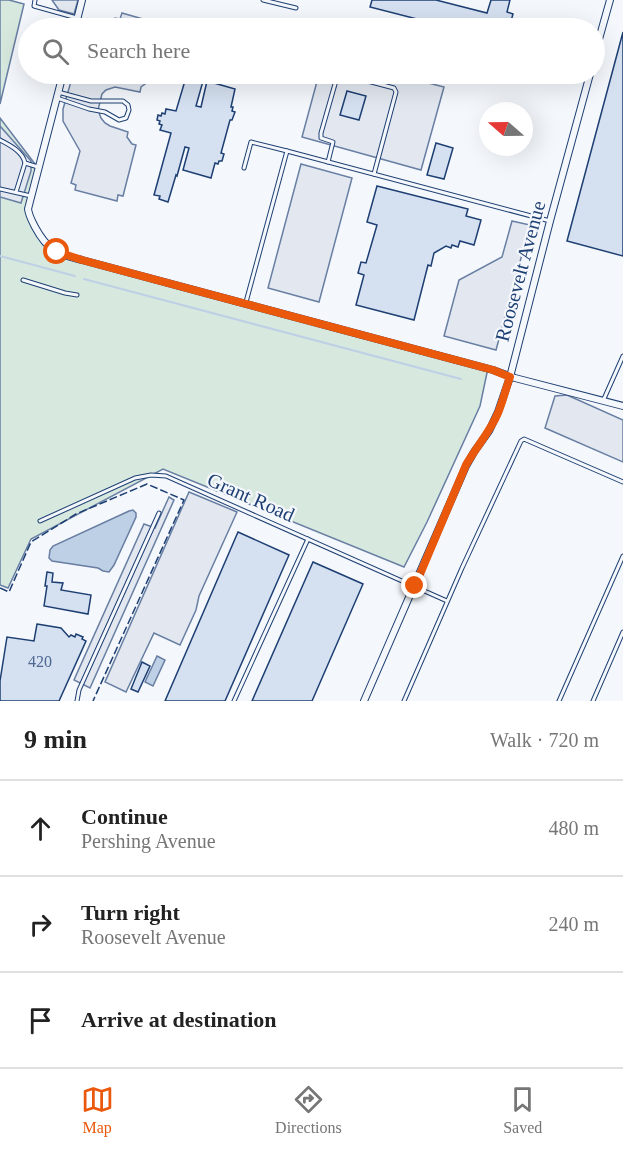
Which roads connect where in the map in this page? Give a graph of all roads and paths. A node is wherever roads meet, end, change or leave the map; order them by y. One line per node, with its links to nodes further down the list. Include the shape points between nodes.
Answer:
1 (35, 0): 6 (lane, via 34,6)
2 (82, 0): 6 (street)
3 (263, 0): 5 (lane)
4 (610, 0): 7 (street)
5 (296, 8)
6 (77, 18)
7 (605, 18)
8 (61, 84): 12 (street)
9 (335, 84): 15 (lane, via 321,133 321,138 333,142)
10 (379, 84): 19 (lane, via 396,92)
11 (587, 84): 23 (street, Roosevelt Avenue)
12 (58, 95): 12 (lane, via 119,120 126,118 129,110 123,101); 17 (street)
13 (0, 140): 16 (lane, via 22,155)
14 (287, 151): 15 (lane); 18 (lane, via 251,142); 26 (lane)
15 (328, 162): 19 (lane)
16 (25, 163): 17 (lane); 21 (lane)
17 (38, 167): 22 (street)
18 (244, 168)
19 (374, 174): 23 (lane)
20 (0, 189): 21 (lane)
21 (16, 192): 22 (lane)
22 (31, 196): 26 (street, via 28,209 32,221 46,244 57,252)
23 (550, 221): 28 (street, Roosevelt Avenue)
24 (23, 280): 25 (lane)
25 (77, 295)
26 (246, 304): 28 (street)
27 (623, 356): 29 (lane)
28 (510, 377): 29 (street); 36 (street, Roosevelt Avenue, via 489,431 466,465)
29 (603, 401): 30 (street)
30 (623, 406)
31 (623, 482): 37 (lane, via 521,441)
32 (159, 513): 39 (lane)
33 (40, 521): 34 (lane, Grant Road, via 135,478 151,475 166,476)
34 (308, 538): 36 (lane, Grant Road); 40 (lane)
35 (623, 556): 43 (lane)
36 (415, 586): 37 (lane, Grant Road); 41 (street, Roosevelt Avenue)
37 (447, 601): 42 (lane)
38 (623, 632): 44 (lane)
39 (77, 701)
40 (234, 701)
41 (364, 701)
42 (404, 701)
43 (559, 701)
44 (592, 701)

